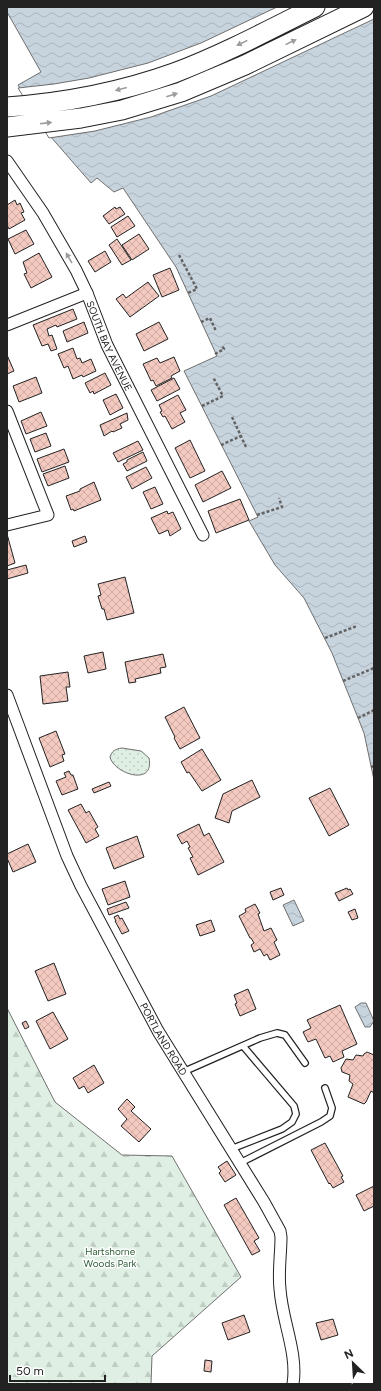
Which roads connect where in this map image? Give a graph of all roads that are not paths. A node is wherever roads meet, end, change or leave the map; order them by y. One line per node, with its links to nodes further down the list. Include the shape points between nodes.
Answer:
1 (315, 7): 3 (highway, one-way to 3, via 174,73 82,98)
2 (364, 7): 4 (highway, one-way to 2, via 122,110 181,92 246,65)
3 (7, 107)
4 (7, 127)
5 (7, 161): 6 (street, SOUTH BAY AVENUE, one-way to 5, via 43,213)
6 (87, 293): 7 (street); 10 (street, SOUTH BAY AVENUE, via 107,345)
7 (7, 325)
8 (7, 411): 9 (street, via 48,515)
9 (7, 525)
10 (203, 535)
11 (7, 696): 14 (street, PORTLAND ROAD, via 80,886 158,1031)
12 (242, 1046): 13 (lane, via 277,1033 285,1035); 14 (lane); 16 (lane, via 294,1106 296,1114 292,1122 282,1129)
13 (305, 1063)
14 (183, 1072): 16 (street, PORTLAND ROAD)
15 (325, 1088): 17 (lane, via 332,1108 330,1116)
16 (231, 1148): 17 (street, PORTLAND ROAD)
17 (240, 1163): 18 (street, PORTLAND ROAD, via 280,1231 280,1290 293,1361)
18 (293, 1384)

